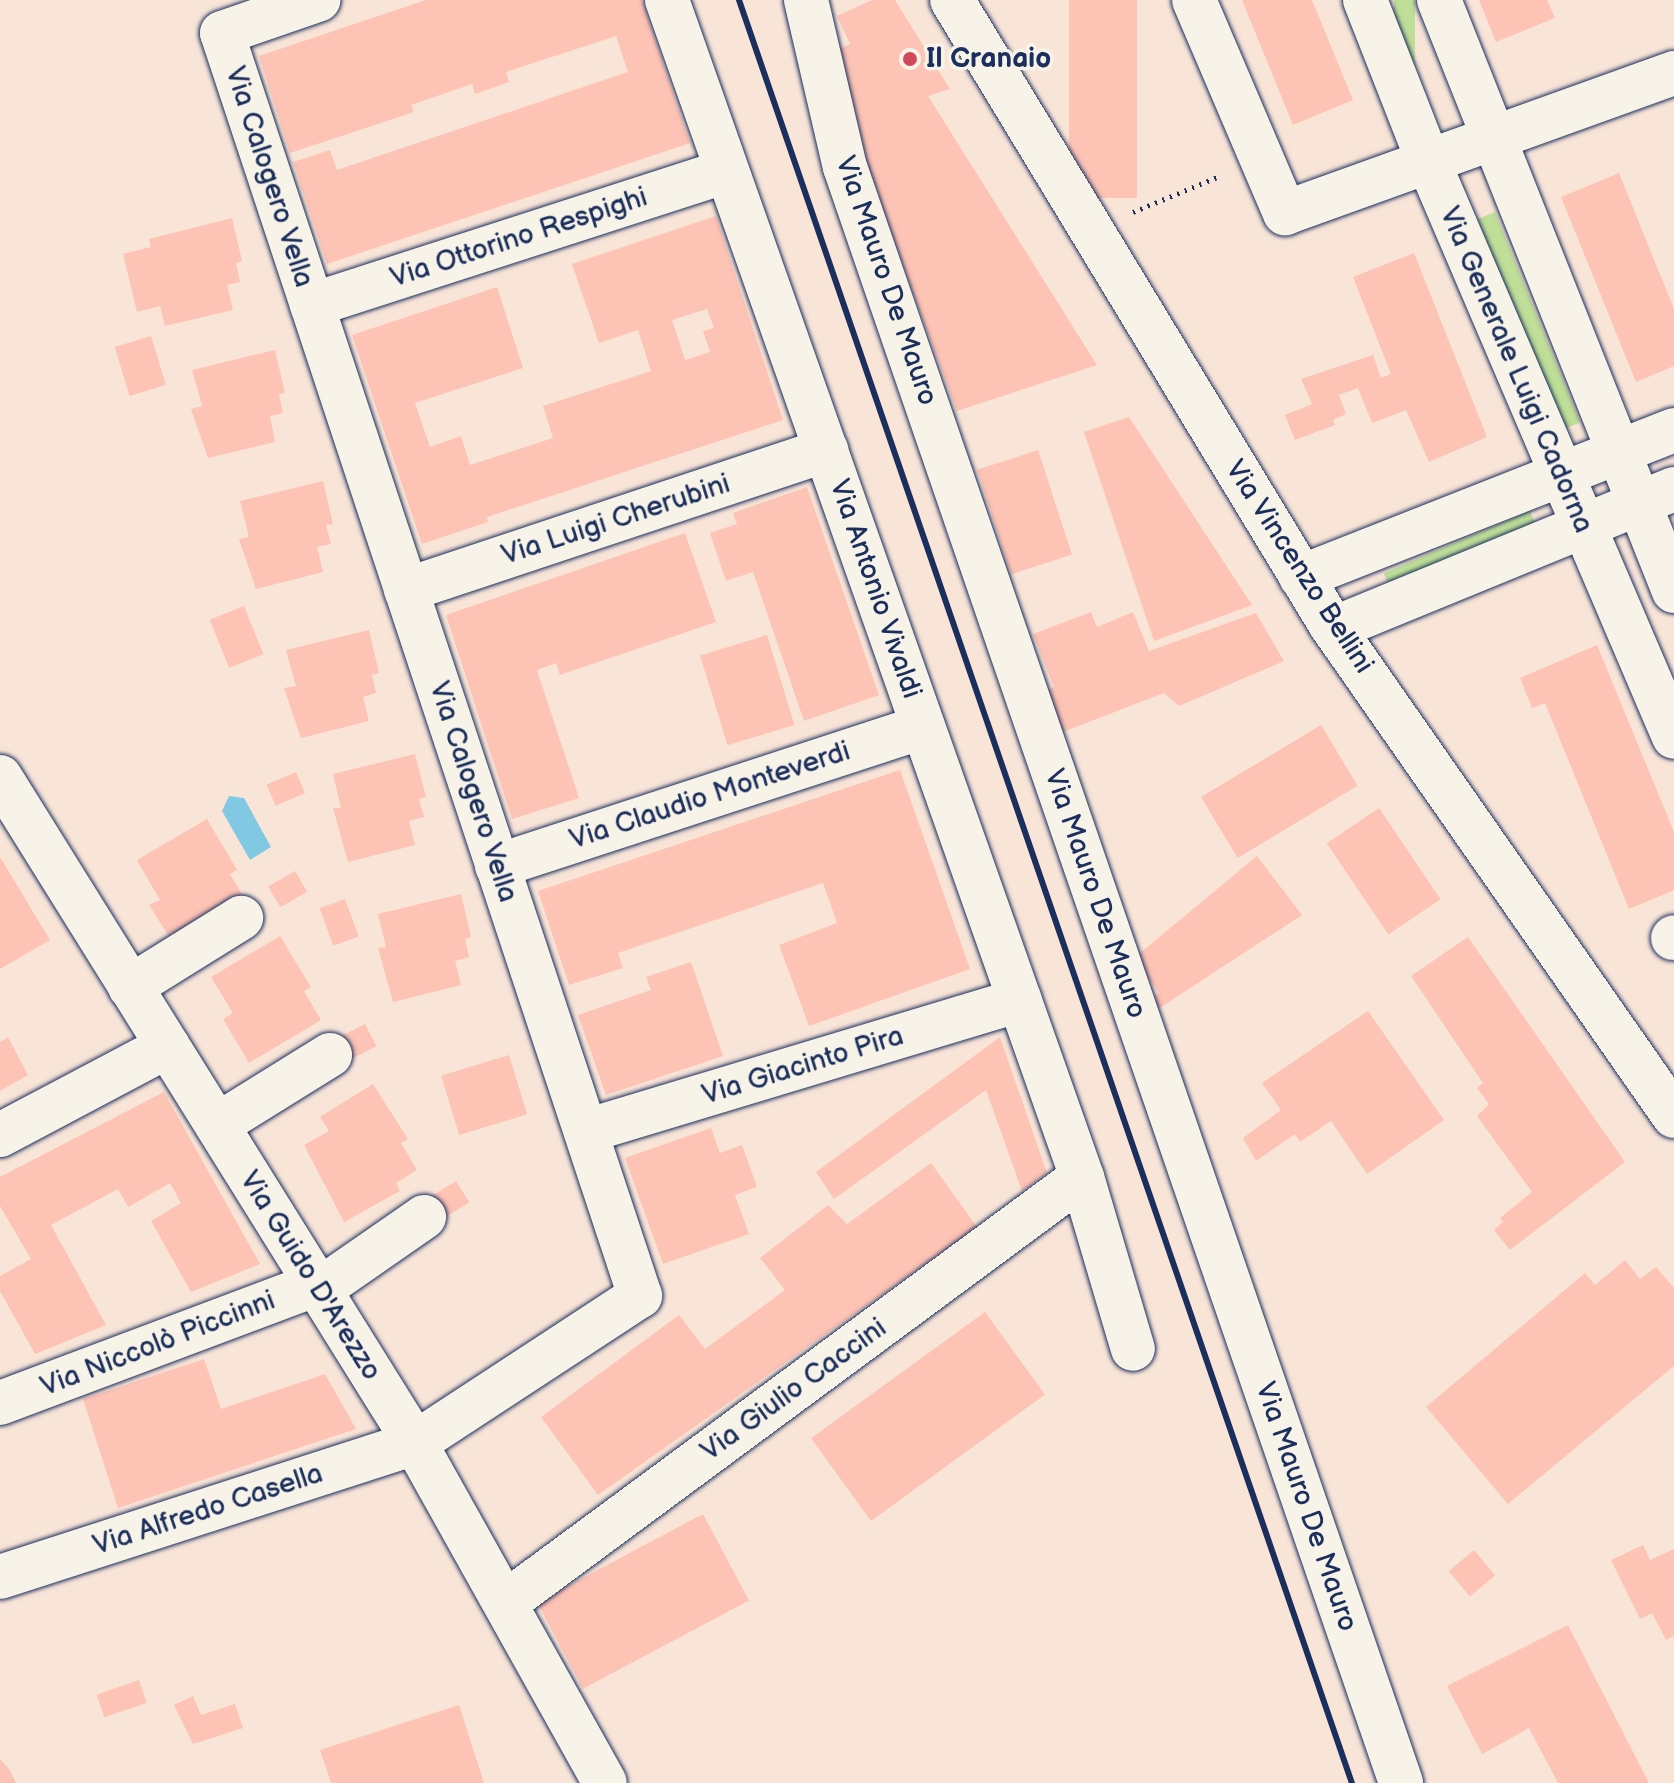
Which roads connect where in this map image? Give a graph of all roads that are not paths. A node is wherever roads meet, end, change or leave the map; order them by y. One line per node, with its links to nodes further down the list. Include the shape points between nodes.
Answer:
1 (318, 0): 12 (street, Via Calogero Vella, via 222,33)
2 (667, 0): 11 (street, Via Antonio Vivaldi)
3 (806, 0): 45 (street, Via Mauro De Mauro, via 845,167)
4 (952, 0): 19 (street, Via Vincenzo Bellini)
5 (1194, 0): 10 (street, via 1285,213)
6 (1365, 0): 10 (street, Via Generale Luigi Cadorna)
7 (1439, 0): 9 (street)
8 (1674, 73): 9 (street)
9 (1494, 137): 10 (street); 15 (street)
10 (1428, 161): 16 (street, Via Generale Luigi Cadorna)
11 (726, 171): 12 (street, Via Ottorino Respighi); 14 (street, Via Antonio Vivaldi)
12 (312, 305): 20 (street, Via Calogero Vella)
13 (1674, 430): 15 (street)
14 (826, 450): 20 (street, Via Luigi Cherubini); 23 (street, Via Antonio Vivaldi)
15 (1619, 452): 16 (street); 17 (street)
16 (1562, 474): 18 (street, Via Generale Luigi Cadorna); 19 (street)
17 (1656, 496): 18 (street); 21 (street)
18 (1582, 527): 22 (street); 24 (street, Via Generale Luigi Cadorna)
19 (1301, 577): 22 (street, Via Vincenzo Bellini)
20 (406, 590): 26 (street, Via Calogero Vella)
21 (1674, 591)
22 (1335, 628): 32 (street, Via Vincenzo Bellini)
23 (923, 727): 26 (street, Via Claudio Monteverdi); 29 (street, Via Antonio Vivaldi)
24 (1674, 737)
25 (0, 778): 28 (street, Via Guido D'Arezzo)
26 (497, 866): 34 (street, Via Calogero Vella)
27 (241, 918): 28 (street)
28 (130, 987): 30 (street, Via Guido D'Arezzo)
29 (1020, 1000): 34 (street, Via Giacinto Pira); 36 (street, Via Antonio Vivaldi)
30 (168, 1046): 33 (street, Via Guido D'Arezzo); 35 (street)
31 (330, 1055): 33 (street)
32 (1674, 1116)
33 (217, 1125): 38 (street, Via Guido D'Arezzo)
34 (586, 1131): 41 (street, Via Calogero Vella, via 640,1296)
35 (0, 1135)
36 (1082, 1177): 39 (street, Via Antonio Vivaldi); 43 (street, Via Giulio Caccini)
37 (424, 1217): 38 (street, Via Niccolò Piccinni)
38 (318, 1287): 40 (street, Via Niccolò Piccinni); 41 (street, Via Guido D'Arezzo)
39 (1133, 1349)
40 (0, 1403)
41 (415, 1443): 42 (street, Via Alfredo Casella); 43 (street, Via Guido D'Arezzo)
42 (0, 1576)
43 (505, 1603): 44 (street, Via Guido D'Arezzo)
44 (605, 1783)
45 (1401, 1783)

